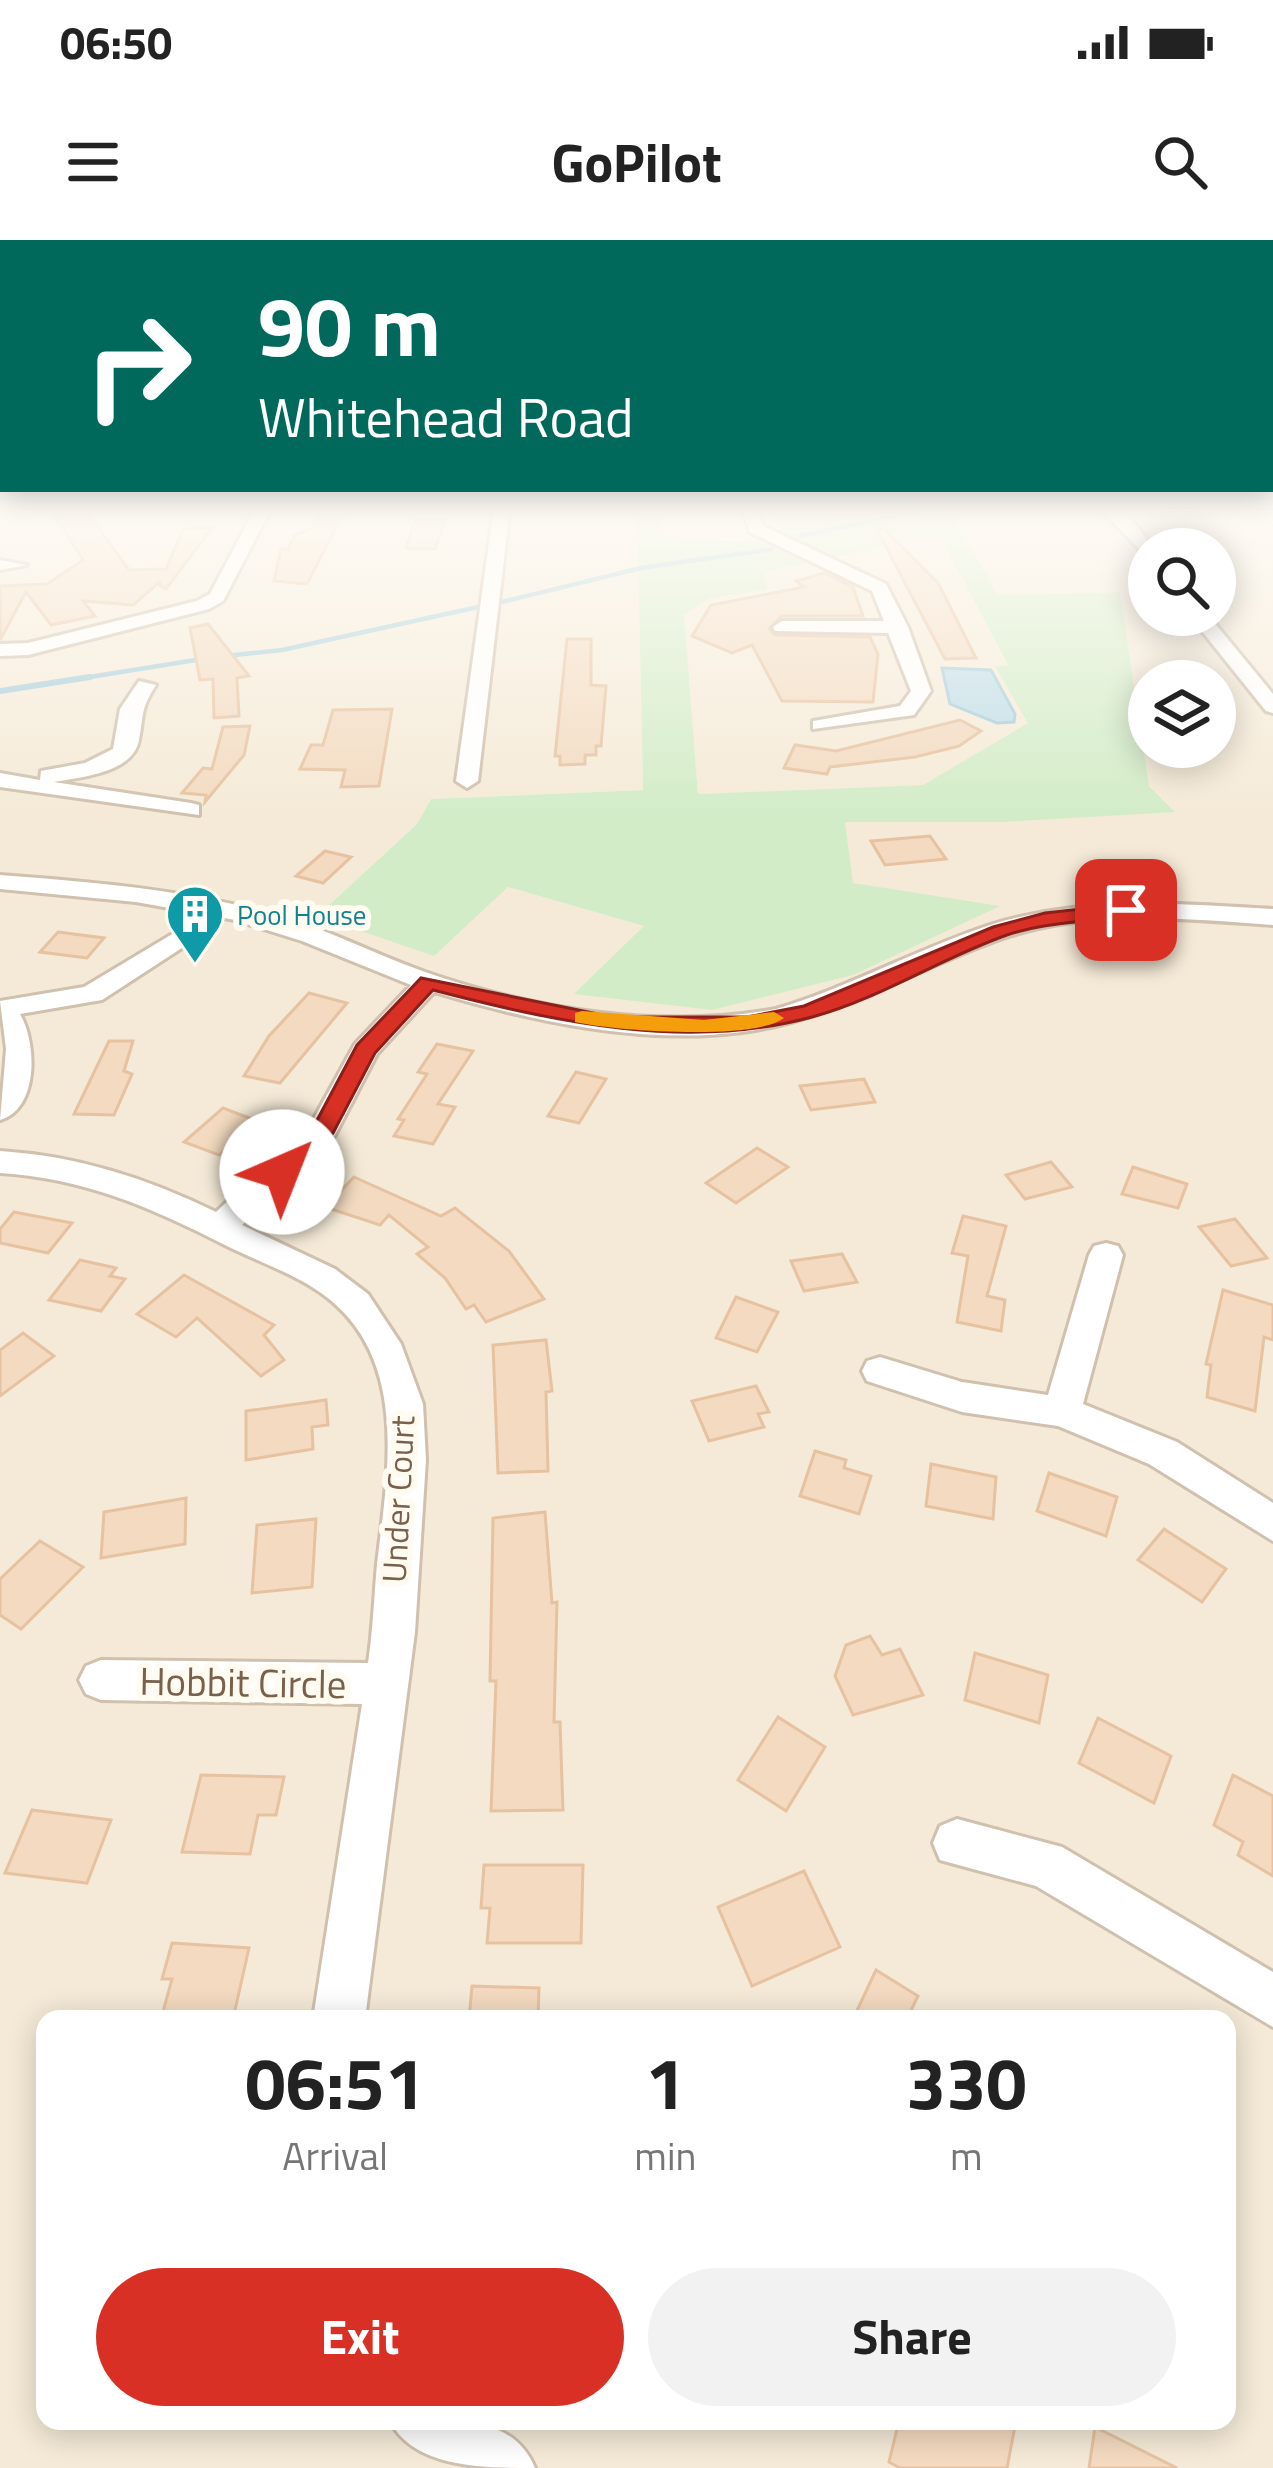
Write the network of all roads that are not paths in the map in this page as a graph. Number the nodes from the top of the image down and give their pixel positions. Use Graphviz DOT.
graph roads {
  1 [pos="179,611"];
  2 [pos="489,611"];
  3 [pos="891,611"];
  4 [pos="782,627"];
  5 [pos="898,627"];
  6 [pos="1215,636"];
  7 [pos="0,650"];
  8 [pos="146,685"];
  9 [pos="1273,707"];
  10 [pos="820,725"];
  11 [pos="10,781"];
  12 [pos="467,781"];
  13 [pos="191,810"];
  14 [pos="0,882"];
  15 [pos="1273,917"];
  16 [pos="179,938"];
  17 [pos="429,982"];
  18 [pos="0,1110"];
  19 [pos="0,1162"];
  20 [pos="219,1228"];
  21 [pos="1106,1255"];
  22 [pos="880,1371"];
  23 [pos="1062,1412"];
  24 [pos="1273,1524"];
  25 [pos="101,1680"];
  26 [pos="386,1684"];
  27 [pos="957,1843"];
  28 [pos="1273,2001"];
  29 [pos="340,2010"];
  30 [pos="437,2430"];
  31 [pos="504,2468"];
  1 -- 7 [label="street"];
  2 -- 12 [label="street"];
  3 -- 5 [label="street"];
  4 -- 5 [label="street"];
  5 -- 10 [label="street"];
  6 -- 9 [label="street"];
  8 -- 11 [label="street"];
  11 -- 13 [label="street"];
  14 -- 17 [label="street"];
  15 -- 17 [label="street"];
  16 -- 18 [label="street"];
  17 -- 20 [label="street"];
  19 -- 20 [label="street, Under Court"];
  20 -- 26 [label="street, Under Court"];
  21 -- 23 [label="street"];
  22 -- 23 [label="street"];
  23 -- 24 [label="street"];
  25 -- 26 [label="street, Hobbit Circle"];
  26 -- 29 [label="street, Under Court"];
  27 -- 28 [label="street"];
  30 -- 31 [label="street"];
}
